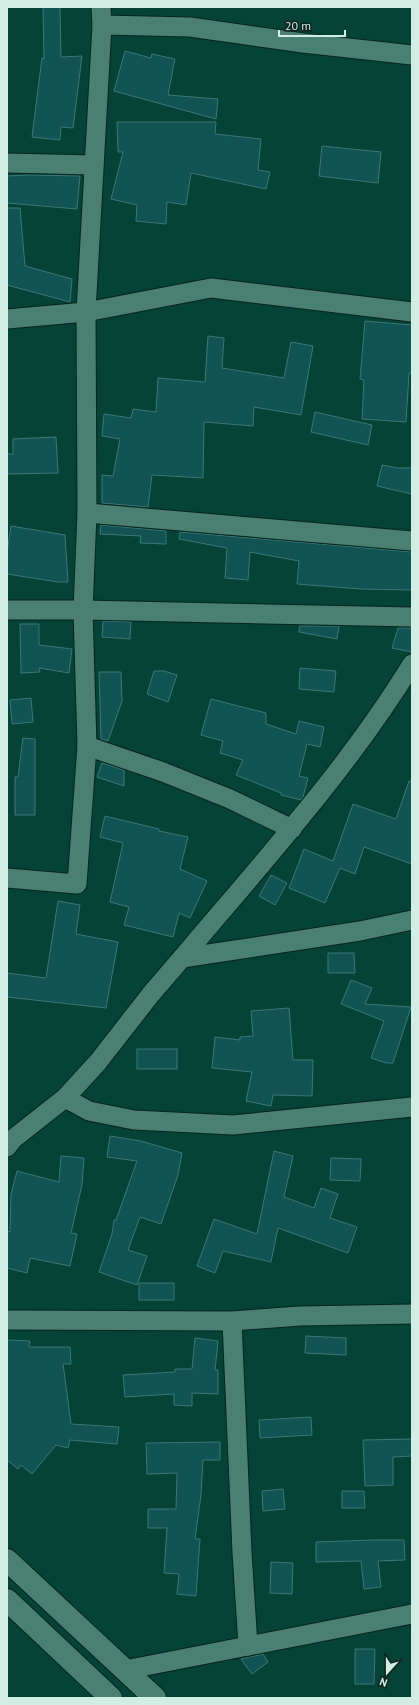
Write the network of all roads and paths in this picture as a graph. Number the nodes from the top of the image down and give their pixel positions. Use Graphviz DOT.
graph roads {
  1 [pos="101,16"];
  2 [pos="412,55"];
  3 [pos="7,163"];
  4 [pos="93,165"];
  5 [pos="86,312"];
  6 [pos="412,312"];
  7 [pos="7,319"];
  8 [pos="87,513"];
  9 [pos="412,541"];
  10 [pos="7,610"];
  11 [pos="83,610"];
  12 [pos="412,617"];
  13 [pos="412,664"];
  14 [pos="87,746"];
  15 [pos="292,829"];
  16 [pos="7,878"];
  17 [pos="412,920"];
  18 [pos="182,958"];
  19 [pos="65,1098"];
  20 [pos="412,1107"];
  21 [pos="7,1147"];
  22 [pos="412,1314"];
  23 [pos="7,1320"];
  24 [pos="232,1322"];
  25 [pos="7,1560"];
  26 [pos="7,1600"];
  27 [pos="412,1614"];
  28 [pos="248,1646"];
  29 [pos="125,1670"];
  30 [pos="111,1698"];
  31 [pos="155,1698"];
  1 -- 2 [label="street"];
  1 -- 4 [label="street"];
  3 -- 4 [label="street"];
  4 -- 5 [label="street"];
  5 -- 6 [label="street"];
  5 -- 7 [label="street"];
  5 -- 8 [label="street"];
  8 -- 9 [label="street"];
  8 -- 11 [label="street"];
  10 -- 11 [label="street"];
  11 -- 12 [label="street"];
  11 -- 14 [label="street"];
  13 -- 15 [label="street"];
  14 -- 15 [label="street"];
  14 -- 16 [label="street"];
  15 -- 18 [label="street"];
  17 -- 18 [label="street"];
  18 -- 19 [label="street"];
  19 -- 20 [label="street"];
  19 -- 21 [label="street"];
  22 -- 24 [label="street"];
  23 -- 24 [label="street"];
  24 -- 28 [label="street"];
  25 -- 29 [label="main road"];
  26 -- 30 [label="main road"];
  27 -- 28 [label="street"];
  28 -- 29 [label="street"];
  29 -- 31 [label="main road"];
}
